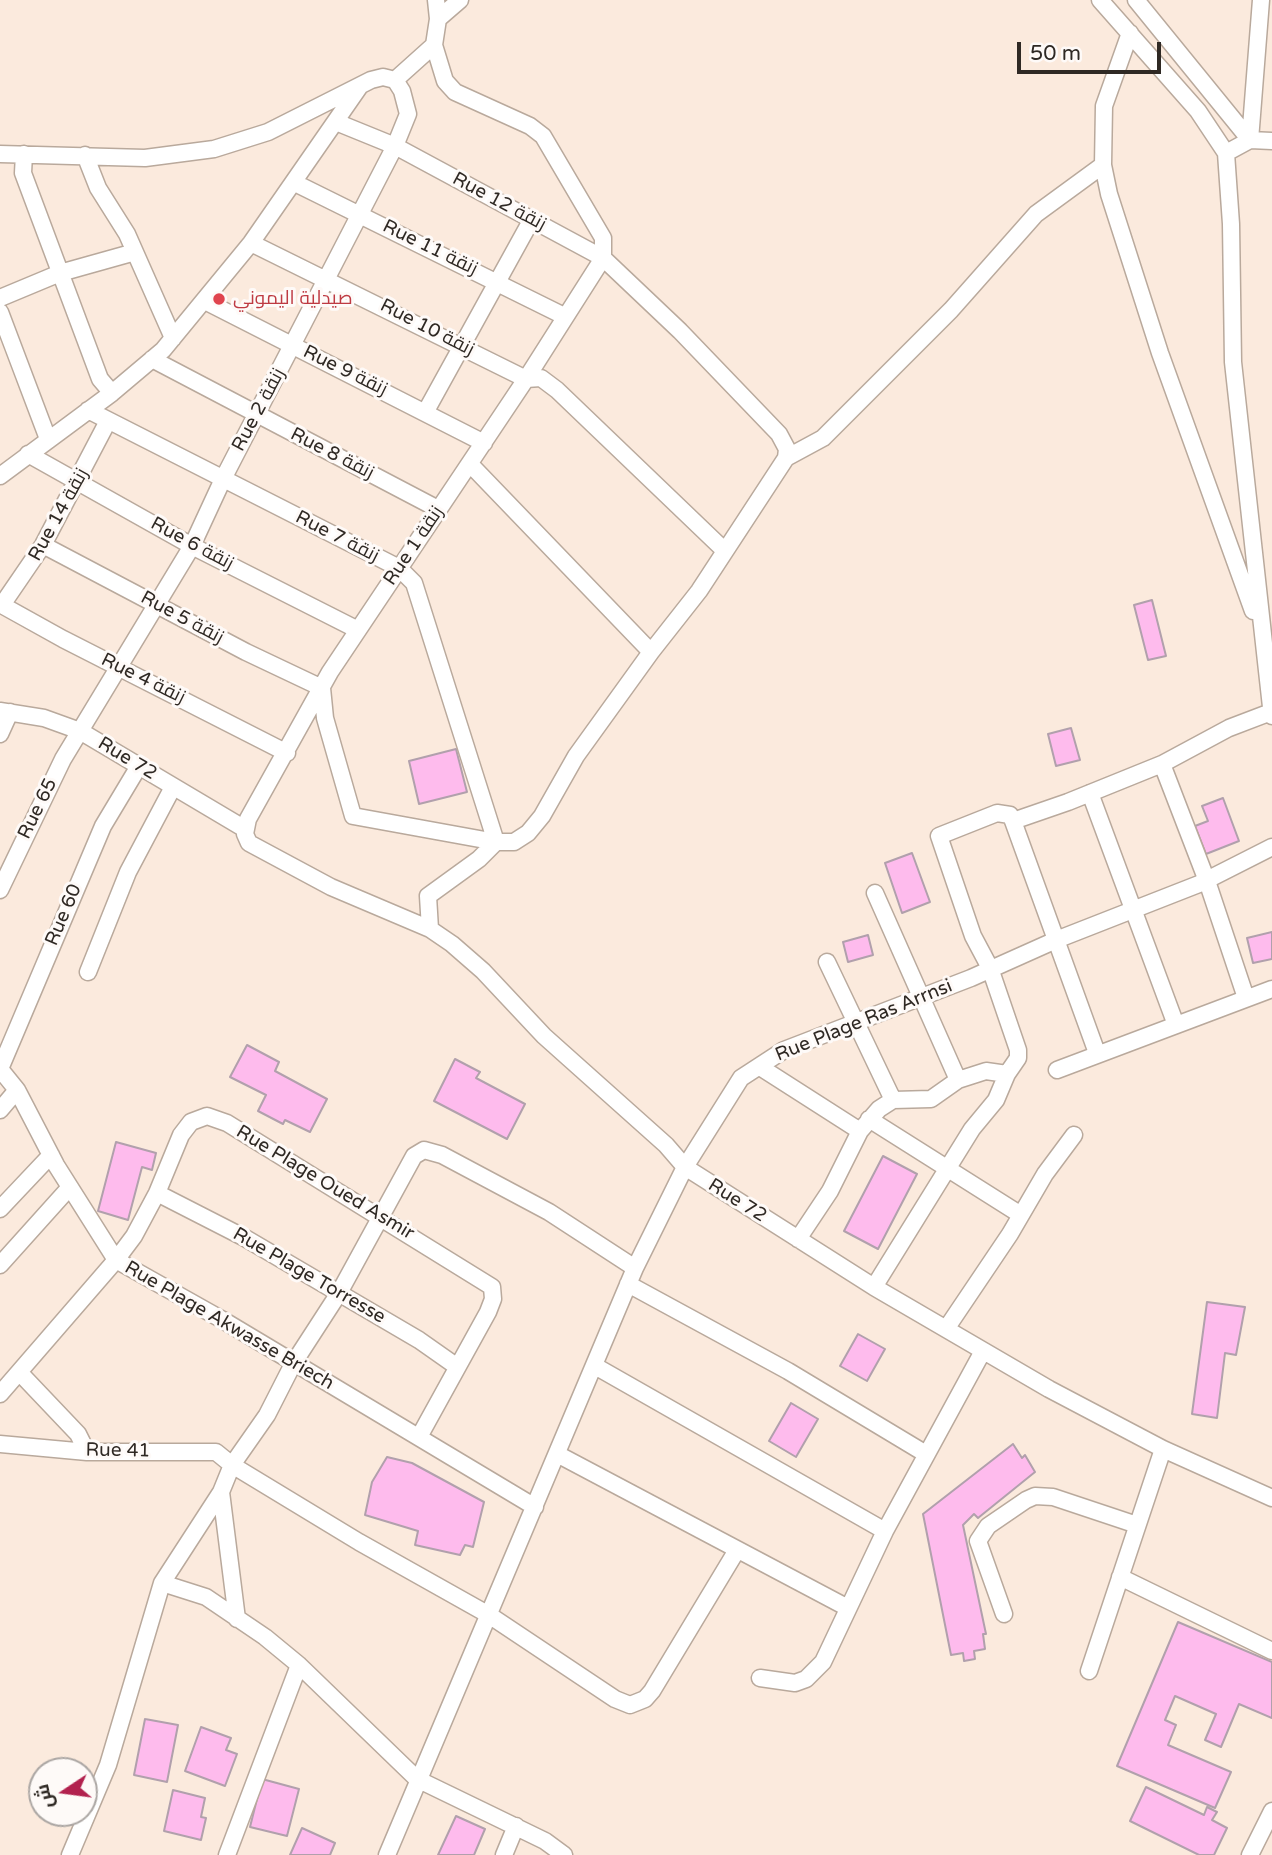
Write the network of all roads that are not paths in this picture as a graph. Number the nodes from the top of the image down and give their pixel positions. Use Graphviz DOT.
graph roads {
  1 [pos="436,0"];
  2 [pos="460,0"];
  3 [pos="1100,0"];
  4 [pos="1136,0"];
  5 [pos="1261,0"];
  6 [pos="438,19"];
  7 [pos="1130,33"];
  8 [pos="434,46"];
  9 [pos="395,80"];
  10 [pos="360,86"];
  11 [pos="336,122"];
  12 [pos="1250,140"];
  13 [pos="1272,141"];
  14 [pos="395,146"];
  15 [pos="1226,153"];
  16 [pos="0,154"];
  17 [pos="24,154"];
  18 [pos="85,155"];
  19 [pos="1103,165"];
  20 [pos="295,183"];
  21 [pos="361,213"];
  22 [pos="532,219"];
  23 [pos="251,243"];
  24 [pos="135,252"];
  25 [pos="603,258"];
  26 [pos="60,273"];
  27 [pos="327,279"];
  28 [pos="497,281"];
  29 [pos="0,298"];
  30 [pos="205,301"];
  31 [pos="0,312"];
  32 [pos="564,316"];
  33 [pos="173,338"];
  34 [pos="293,345"];
  35 [pos="463,345"];
  36 [pos="152,359"];
  37 [pos="526,379"];
  38 [pos="112,393"];
  39 [pos="88,410"];
  40 [pos="426,411"];
  41 [pos="256,416"];
  42 [pos="108,421"];
  43 [pos="48,439"];
  44 [pos="484,443"];
  45 [pos="28,454"];
  46 [pos="786,458"];
  47 [pos="470,464"];
  48 [pos="0,476"];
  49 [pos="223,479"];
  50 [pos="77,483"];
  51 [pos="438,509"];
  52 [pos="43,545"];
  53 [pos="192,546"];
  54 [pos="725,551"];
  55 [pos="399,568"];
  56 [pos="1,604"];
  57 [pos="157,604"];
  58 [pos="358,630"];
  59 [pos="1262,639"];
  60 [pos="651,652"];
  61 [pos="117,667"];
  62 [pos="322,688"];
  63 [pos="5,711"];
  64 [pos="1272,714"];
  65 [pos="80,731"];
  66 [pos="0,734"];
  67 [pos="287,753"];
  68 [pos="1162,764"];
  69 [pos="139,766"];
  70 [pos="173,787"];
  71 [pos="1090,793"];
  72 [pos="1013,821"];
  73 [pos="247,836"];
  74 [pos="496,842"];
  75 [pos="1272,847"];
  76 [pos="1207,881"];
  77 [pos="0,890"];
  78 [pos="876,893"];
  79 [pos="1135,911"];
  80 [pos="430,929"];
  81 [pos="1056,940"];
  82 [pos="827,962"];
  83 [pos="990,968"];
  84 [pos="88,972"];
  85 [pos="1272,989"];
  86 [pos="922,995"];
  87 [pos="1246,998"];
  88 [pos="857,1020"];
  89 [pos="1176,1025"];
  90 [pos="1097,1052"];
  91 [pos="760,1067"];
  92 [pos="0,1069"];
  93 [pos="1057,1070"];
  94 [pos="1007,1074"];
  95 [pos="958,1080"];
  96 [pos="17,1090"];
  97 [pos="893,1100"];
  98 [pos="0,1110"];
  99 [pos="864,1125"];
  100 [pos="1074,1135"];
  101 [pos="51,1155"];
  102 [pos="684,1167"];
  103 [pos="948,1167"];
  104 [pos="70,1187"];
  105 [pos="157,1193"];
  106 [pos="0,1209"];
  107 [pos="1021,1215"];
  108 [pos="382,1217"];
  109 [pos="798,1239"];
  110 [pos="116,1260"];
  111 [pos="0,1265"];
  112 [pos="635,1268"];
  113 [pos="628,1284"];
  114 [pos="874,1287"];
  115 [pos="339,1293"];
  116 [pos="946,1329"];
  117 [pos="983,1351"];
  118 [pos="293,1364"];
  119 [pos="456,1366"];
  120 [pos="595,1366"];
  121 [pos="8,1381"];
  122 [pos="419,1437"];
  123 [pos="0,1444"];
  124 [pos="1163,1449"];
  125 [pos="87,1452"];
  126 [pos="557,1454"];
  127 [pos="926,1454"];
  128 [pos="232,1465"];
  129 [pos="221,1492"];
  130 [pos="1272,1498"];
  131 [pos="535,1507"];
  132 [pos="1138,1525"];
  133 [pos="885,1531"];
  134 [pos="737,1550"];
  135 [pos="1121,1577"];
  136 [pos="162,1583"];
  137 [pos="848,1608"];
  138 [pos="1004,1614"];
  139 [pos="489,1615"];
  140 [pos="237,1619"];
  141 [pos="1272,1651"];
  142 [pos="299,1665"];
  143 [pos="1089,1671"];
  144 [pos="760,1678"];
  145 [pos="417,1779"];
  146 [pos="1272,1811"];
  147 [pos="516,1826"];
  148 [pos="70,1855"];
  149 [pos="227,1855"];
  150 [pos="387,1855"];
  151 [pos="504,1855"];
  152 [pos="564,1855"];
  153 [pos="1250,1855"];
  1 -- 6 [label="street"];
  2 -- 6 [label="street"];
  3 -- 7 [label="street"];
  4 -- 12 [label="street"];
  5 -- 12 [label="street"];
  6 -- 8 [label="street"];
  7 -- 15 [label="street"];
  7 -- 19 [label="street"];
  8 -- 9 [label="street"];
  8 -- 25 [label="street"];
  9 -- 10 [label="street"];
  9 -- 14 [label="street, Rue 2 زنقة"];
  10 -- 11 [label="street"];
  10 -- 18 [label="street"];
  11 -- 14 [label="street, Rue 12 زنقة"];
  11 -- 20 [label="street"];
  12 -- 13 [label="street"];
  12 -- 15 [label="street"];
  14 -- 21 [label="street, Rue 2 زنقة"];
  14 -- 22 [label="street, Rue 12 زنقة"];
  15 -- 59 [label="street"];
  16 -- 17 [label="street"];
  17 -- 18 [label="street"];
  17 -- 26 [label="street"];
  18 -- 24 [label="street"];
  19 -- 46 [label="street"];
  19 -- 59 [label="street"];
  20 -- 21 [label="street, Rue 11 زنقة"];
  20 -- 23 [label="street"];
  21 -- 27 [label="street, Rue 2 زنقة"];
  21 -- 28 [label="street, Rue 11 زنقة"];
  22 -- 25 [label="street, Rue 12 زنقة"];
  22 -- 28 [label="street"];
  23 -- 27 [label="street, Rue 10 زنقة"];
  23 -- 30 [label="street"];
  24 -- 26 [label="street"];
  24 -- 33 [label="street"];
  25 -- 32 [label="street, Rue 1 زنقة"];
  25 -- 46 [label="street, Rue 12 زنقة"];
  26 -- 29 [label="street"];
  26 -- 38 [label="street"];
  27 -- 34 [label="street, Rue 2 زنقة"];
  27 -- 35 [label="street, Rue 10 زنقة"];
  28 -- 32 [label="street, Rue 11 زنقة"];
  28 -- 35 [label="street"];
  30 -- 33 [label="street"];
  30 -- 34 [label="street, Rue 9 زنقة"];
  31 -- 43 [label="street"];
  32 -- 37 [label="street, Rue 1 زنقة"];
  33 -- 36 [label="street"];
  34 -- 40 [label="street, Rue 9 زنقة"];
  34 -- 41 [label="street, Rue 2 زنقة"];
  35 -- 37 [label="street, Rue 10 زنقة"];
  35 -- 40 [label="street"];
  36 -- 38 [label="street"];
  36 -- 41 [label="street, Rue 8 زنقة"];
  37 -- 44 [label="street, Rue 1 زنقة"];
  37 -- 54 [label="street, Rue 10 زنقة"];
  38 -- 39 [label="street"];
  39 -- 42 [label="street, Rue 7 زنقة"];
  39 -- 43 [label="street"];
  40 -- 44 [label="street, Rue 9 زنقة"];
  41 -- 49 [label="street, Rue 2 زنقة"];
  41 -- 51 [label="street, Rue 8 زنقة"];
  42 -- 49 [label="street, Rue 7 زنقة"];
  42 -- 50 [label="street, Rue 14 زنقة"];
  43 -- 45 [label="street"];
  44 -- 47 [label="street, Rue 1 زنقة"];
  45 -- 48 [label="street"];
  45 -- 50 [label="street, Rue 6 زنقة"];
  46 -- 54 [label="street"];
  47 -- 51 [label="street, Rue 1 زنقة"];
  47 -- 60 [label="street"];
  49 -- 53 [label="street, Rue 2 زنقة"];
  49 -- 55 [label="street, Rue 7 زنقة"];
  50 -- 52 [label="street, Rue 14 زنقة"];
  50 -- 53 [label="street, Rue 6 زنقة"];
  51 -- 55 [label="street, Rue 1 زنقة"];
  52 -- 56 [label="street, Rue 14 زنقة"];
  52 -- 57 [label="street, Rue 5 زنقة"];
  53 -- 57 [label="street, Rue 2 زنقة"];
  53 -- 58 [label="street, Rue 6 زنقة"];
  54 -- 60 [label="street"];
  55 -- 58 [label="street, Rue 1 زنقة"];
  55 -- 74 [label="street, Rue 7 زنقة"];
  56 -- 61 [label="street, Rue 4 زنقة"];
  57 -- 61 [label="street, Rue 2 زنقة"];
  57 -- 62 [label="street, Rue 5 زنقة"];
  58 -- 62 [label="street, Rue 1 زنقة"];
  59 -- 64 [label="street"];
  60 -- 74 [label="street"];
  61 -- 65 [label="street, Rue 2 زنقة"];
  61 -- 67 [label="street, Rue 4 زنقة"];
  62 -- 67 [label="street, Rue 1 زنقة"];
  62 -- 74 [label="street"];
  63 -- 65 [label="street, Rue 72"];
  63 -- 66 [label="street"];
  64 -- 68 [label="street"];
  65 -- 69 [label="street, Rue 72"];
  65 -- 77 [label="street, Rue 65"];
  67 -- 73 [label="street, Rue 1 زنقة"];
  68 -- 71 [label="street"];
  68 -- 76 [label="street"];
  69 -- 70 [label="street, Rue 72"];
  69 -- 92 [label="street, Rue 60"];
  70 -- 73 [label="street, Rue 72"];
  70 -- 84 [label="street"];
  71 -- 72 [label="street"];
  71 -- 79 [label="street"];
  72 -- 81 [label="street"];
  72 -- 83 [label="street"];
  73 -- 80 [label="street, Rue 72"];
  74 -- 80 [label="street"];
  75 -- 76 [label="street, Rue Plage Ras Arrnsi"];
  76 -- 79 [label="street, Rue Plage Ras Arrnsi"];
  76 -- 87 [label="street"];
  78 -- 86 [label="street"];
  79 -- 81 [label="street, Rue Plage Ras Arrnsi"];
  79 -- 89 [label="street"];
  80 -- 102 [label="street, Rue 72"];
  81 -- 83 [label="street, Rue Plage Ras Arrnsi"];
  81 -- 90 [label="street"];
  82 -- 88 [label="street"];
  83 -- 86 [label="street, Rue Plage Ras Arrnsi"];
  83 -- 94 [label="street"];
  85 -- 87 [label="street"];
  86 -- 88 [label="street, Rue Plage Ras Arrnsi"];
  86 -- 95 [label="street"];
  87 -- 89 [label="street"];
  88 -- 91 [label="street, Rue Plage Ras Arrnsi"];
  88 -- 97 [label="street"];
  89 -- 90 [label="street"];
  90 -- 93 [label="street"];
  91 -- 99 [label="street"];
  91 -- 102 [label="street, Rue Plage Ras Arrnsi"];
  92 -- 96 [label="street, Rue Plage Akwasse Briech"];
  94 -- 95 [label="street"];
  94 -- 103 [label="street"];
  95 -- 97 [label="street"];
  96 -- 98 [label="street"];
  96 -- 101 [label="street, Rue Plage Akwasse Briech"];
  97 -- 99 [label="street"];
  99 -- 103 [label="street"];
  99 -- 109 [label="street"];
  100 -- 107 [label="street"];
  101 -- 104 [label="street, Rue Plage Akwasse Briech"];
  101 -- 106 [label="street"];
  102 -- 109 [label="street, Rue 72"];
  102 -- 112 [label="street, Rue Plage Ras Arrnsi"];
  103 -- 107 [label="street"];
  103 -- 114 [label="street"];
  104 -- 110 [label="street, Rue Plage Akwasse Briech"];
  104 -- 111 [label="street"];
  105 -- 108 [label="street, Rue Plage Oued Asmir"];
  105 -- 110 [label="street"];
  105 -- 115 [label="street, Rue Plage Torresse"];
  107 -- 116 [label="street"];
  108 -- 112 [label="street"];
  108 -- 115 [label="street"];
  108 -- 119 [label="street, Rue Plage Oued Asmir"];
  109 -- 114 [label="street, Rue 72"];
  110 -- 118 [label="street, Rue Plage Akwasse Briech"];
  110 -- 121 [label="street"];
  112 -- 113 [label="street, Rue Plage Ras Arrnsi"];
  113 -- 120 [label="street, Rue Plage Ras Arrnsi"];
  113 -- 127 [label="street"];
  114 -- 116 [label="street, Rue 72"];
  115 -- 118 [label="street"];
  115 -- 119 [label="street, Rue Plage Torresse"];
  116 -- 117 [label="street, Rue 72"];
  117 -- 124 [label="street, Rue 72"];
  117 -- 127 [label="street"];
  118 -- 122 [label="street, Rue Plage Akwasse Briech"];
  118 -- 128 [label="street"];
  119 -- 122 [label="street"];
  120 -- 126 [label="street, Rue Plage Ras Arrnsi"];
  120 -- 133 [label="street"];
  121 -- 125 [label="street"];
  122 -- 131 [label="street, Rue Plage Akwasse Briech"];
  123 -- 125 [label="street, Rue 41"];
  124 -- 130 [label="street, Rue 72"];
  124 -- 132 [label="street"];
  125 -- 128 [label="street, Rue 41"];
  126 -- 131 [label="street, Rue Plage Ras Arrnsi"];
  126 -- 134 [label="street"];
  127 -- 133 [label="street"];
  128 -- 129 [label="street"];
  128 -- 139 [label="street, Rue 41"];
  129 -- 136 [label="street"];
  129 -- 140 [label="street"];
  131 -- 139 [label="street, Rue Plage Ras Arrnsi"];
  132 -- 135 [label="street"];
  132 -- 138 [label="street"];
  133 -- 137 [label="street"];
  134 -- 137 [label="street"];
  134 -- 139 [label="street, Rue 41"];
  135 -- 141 [label="street"];
  135 -- 143 [label="street"];
  136 -- 140 [label="street"];
  136 -- 148 [label="street"];
  137 -- 144 [label="street"];
  139 -- 145 [label="street, Rue Plage Ras Arrnsi"];
  140 -- 142 [label="street"];
  142 -- 145 [label="street"];
  142 -- 149 [label="street"];
  145 -- 147 [label="street"];
  145 -- 150 [label="street, Rue Plage Ras Arrnsi"];
  146 -- 153 [label="street"];
  147 -- 151 [label="street"];
  147 -- 152 [label="street"];
}
